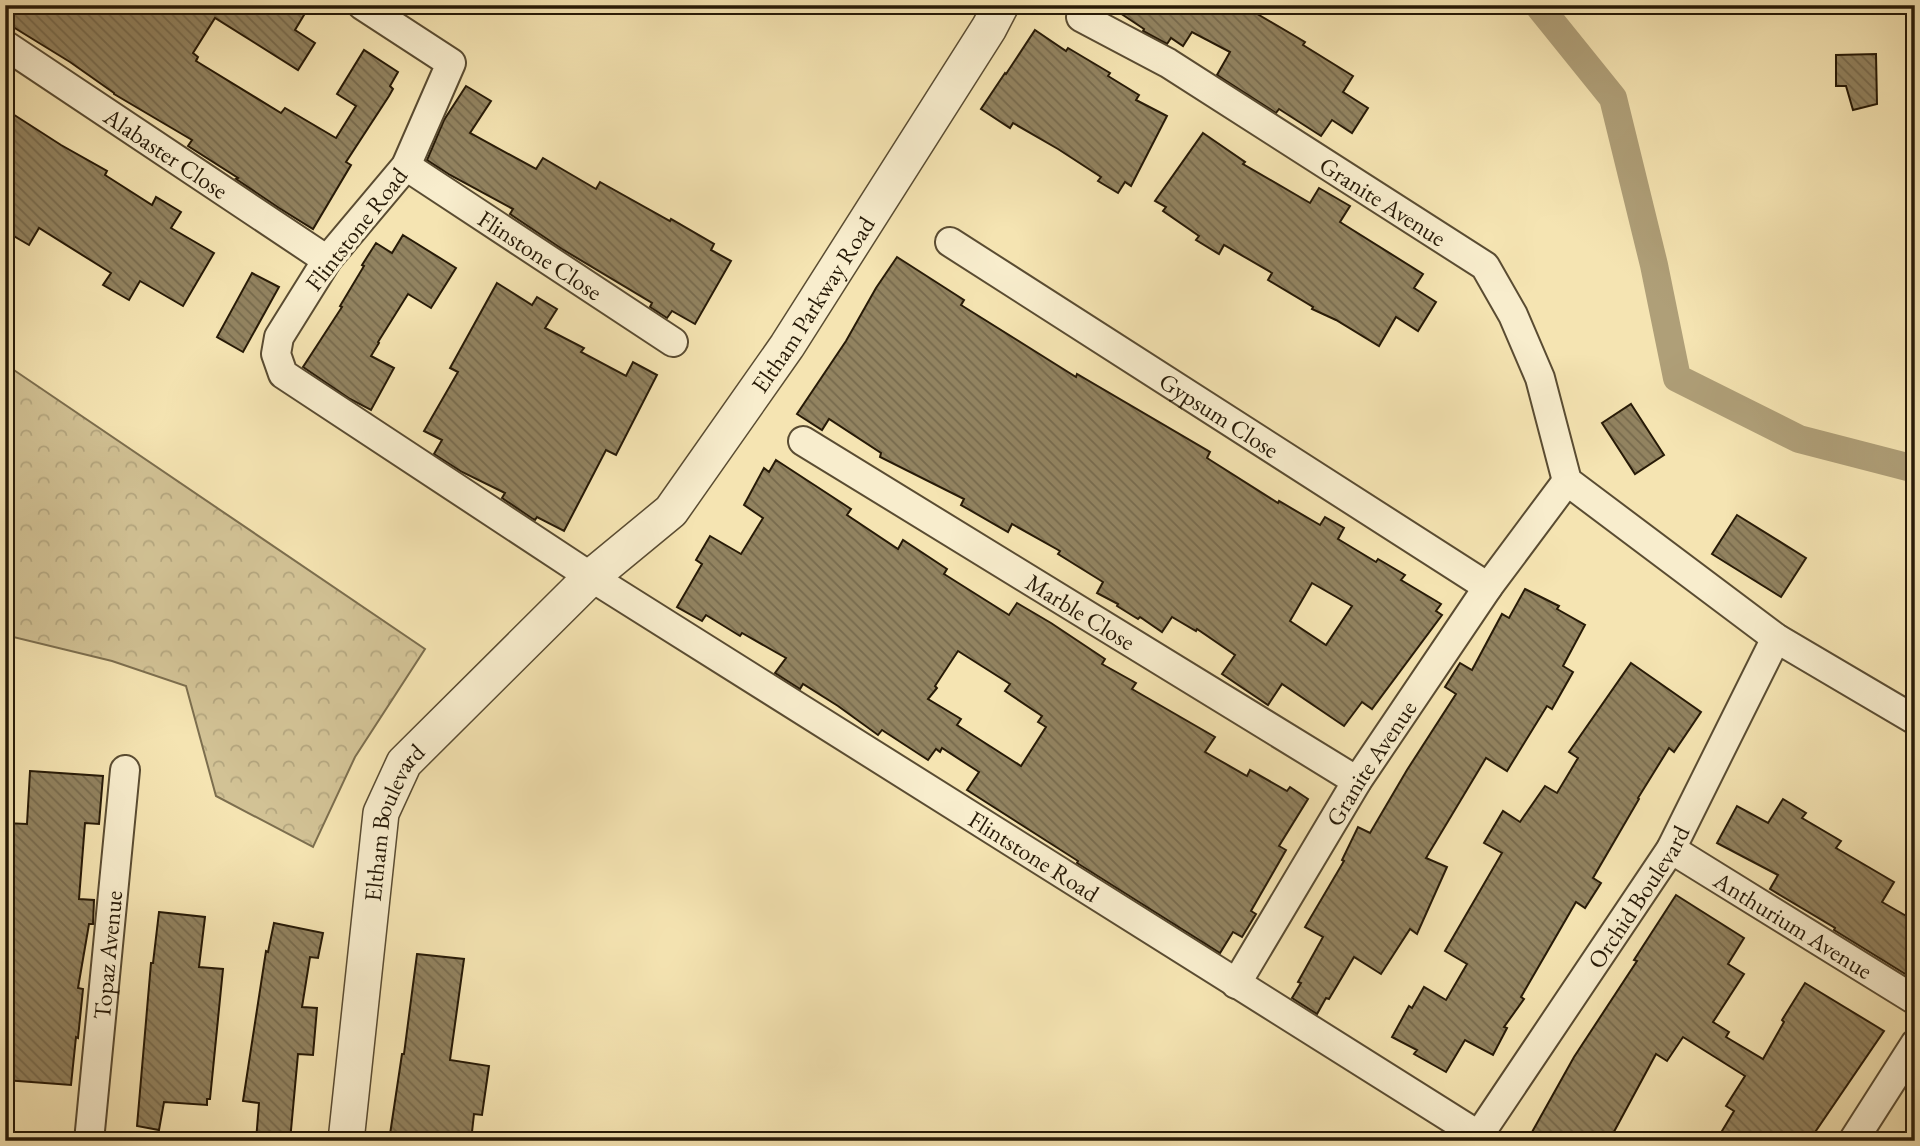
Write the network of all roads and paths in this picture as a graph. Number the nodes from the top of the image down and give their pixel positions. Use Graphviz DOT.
graph roads {
  1 [pos="362,5"];
  2 [pos="1001,5"];
  3 [pos="1082,18"];
  4 [pos="5,45"];
  5 [pos="406,166"];
  6 [pos="950,242"];
  7 [pos="327,260"];
  8 [pos="673,342"];
  9 [pos="803,441"];
  10 [pos="1567,481"];
  11 [pos="591,577"];
  12 [pos="1489,587"];
  13 [pos="1776,638"];
  14 [pos="1915,720"];
  15 [pos="125,770"];
  16 [pos="1357,781"];
  17 [pos="1671,849"];
  18 [pos="1236,984"];
  19 [pos="1915,1000"];
  20 [pos="1915,1044"];
  21 [pos="1476,1138"];
  22 [pos="89,1141"];
  23 [pos="346,1141"];
  24 [pos="1853,1141"];
  1 -- 5 [label="street, Flintstone Road"];
  2 -- 11 [label="street, Eltham Parkway Road"];
  3 -- 10 [label="street, Granite Avenue"];
  4 -- 7 [label="street, Alabaster Close"];
  5 -- 7 [label="street, Flintstone Road"];
  5 -- 8 [label="street, Flinstone Close"];
  6 -- 12 [label="street, Gypsum Close"];
  7 -- 11 [label="street, Flintstone Road"];
  9 -- 16 [label="street, Marble Close"];
  10 -- 12 [label="street, Granite Avenue"];
  10 -- 13 [label="street"];
  11 -- 18 [label="street, Flintstone Road"];
  11 -- 23 [label="street, Eltham Boulevard"];
  12 -- 16 [label="street, Granite Avenue"];
  13 -- 14 [label="street"];
  13 -- 17 [label="street, Orchid Boulevard"];
  15 -- 22 [label="street, Topaz Avenue"];
  16 -- 18 [label="street, Granite Avenue"];
  17 -- 19 [label="street, Anthurium Avenue"];
  17 -- 21 [label="street, Orchid Boulevard"];
  18 -- 21 [label="street, Flintstone Road"];
  20 -- 24 [label="street"];
}
